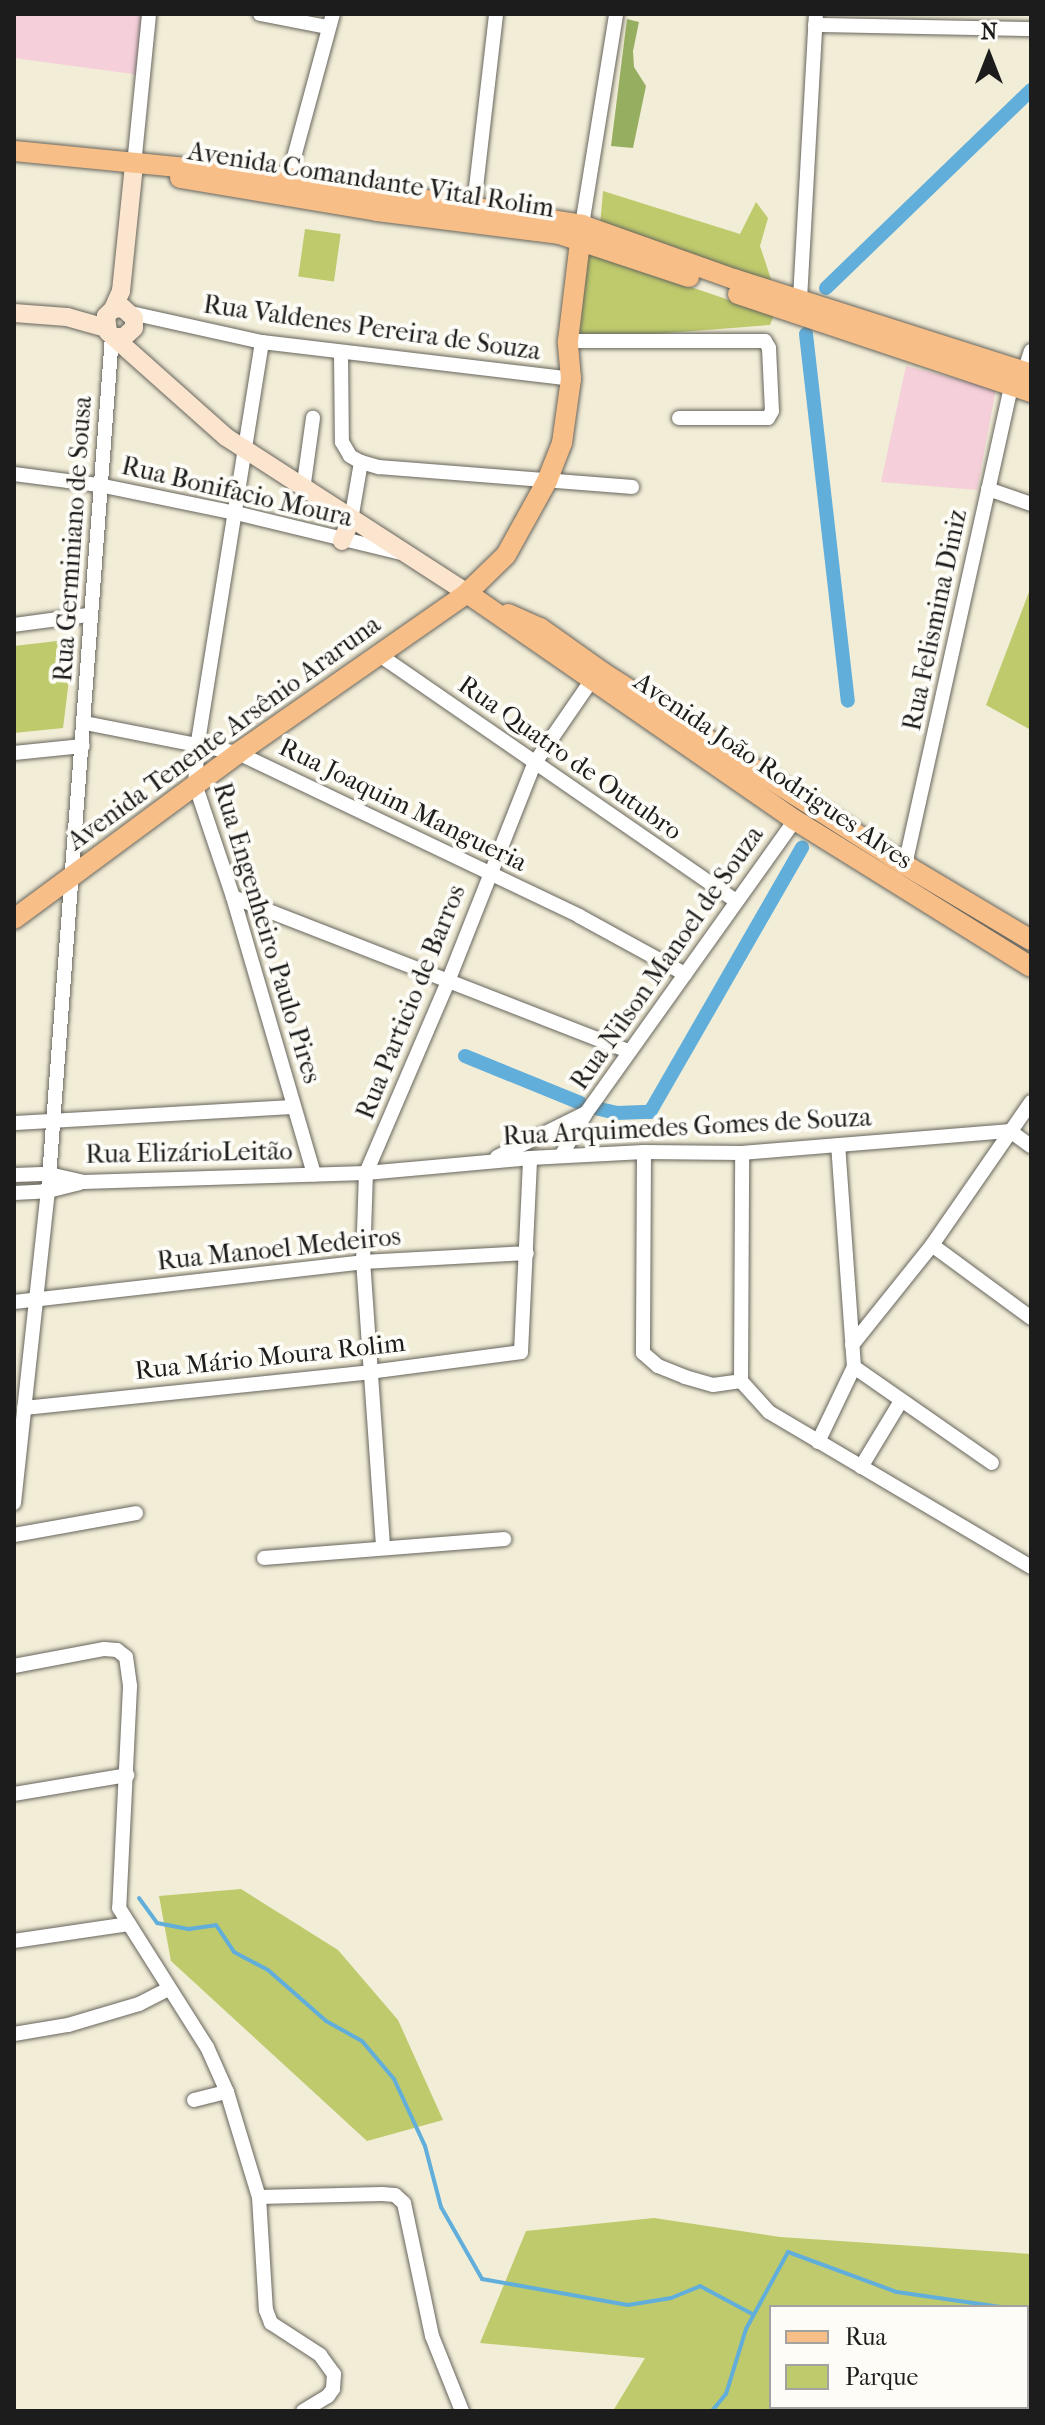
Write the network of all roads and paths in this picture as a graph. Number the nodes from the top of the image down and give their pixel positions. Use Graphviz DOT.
graph roads {
  1 [pos="149,14"];
  2 [pos="260,14"];
  3 [pos="496,14"];
  4 [pos="616,14"];
  5 [pos="330,20"];
  6 [pos="816,20"];
  7 [pos="1031,29"];
  8 [pos="14,151"];
  9 [pos="144,166"];
  10 [pos="287,186"];
  11 [pos="474,205"];
  12 [pos="580,232"];
  13 [pos="800,299"];
  14 [pos="14,313"];
  15 [pos="120,322"];
  16 [pos="568,341"];
  17 [pos="262,342"];
  18 [pos="1031,351"];
  19 [pos="341,353"];
  20 [pos="571,379"];
  21 [pos="1024,381"];
  22 [pos="313,418"];
  23 [pos="679,418"];
  24 [pos="245,451"];
  25 [pos="361,462"];
  26 [pos="14,474"];
  27 [pos="547,481"];
  28 [pos="99,485"];
  29 [pos="632,487"];
  30 [pos="988,489"];
  31 [pos="303,490"];
  32 [pos="1031,504"];
  33 [pos="236,513"];
  34 [pos="351,520"];
  35 [pos="342,541"];
  36 [pos="401,554"];
  37 [pos="467,593"];
  38 [pos="492,609"];
  39 [pos="88,615"];
  40 [pos="14,625"];
  41 [pos="378,654"];
  42 [pos="591,681"];
  43 [pos="85,723"];
  44 [pos="198,743"];
  45 [pos="83,746"];
  46 [pos="14,753"];
  47 [pos="238,753"];
  48 [pos="534,764"];
  49 [pos="195,784"];
  50 [pos="795,820"];
  51 [pos="905,865"];
  52 [pos="490,873"];
  53 [pos="74,874"];
  54 [pos="233,897"];
  55 [pos="736,901"];
  56 [pos="14,919"];
  57 [pos="1031,940"];
  58 [pos="1031,967"];
  59 [pos="685,974"];
  60 [pos="449,979"];
  61 [pos="628,1051"];
  62 [pos="1031,1102"];
  63 [pos="294,1107"];
  64 [pos="586,1113"];
  65 [pos="54,1121"];
  66 [pos="14,1123"];
  67 [pos="1010,1131"];
  68 [pos="838,1146"];
  69 [pos="1031,1146"];
  70 [pos="644,1152"];
  71 [pos="742,1153"];
  72 [pos="561,1156"];
  73 [pos="530,1158"];
  74 [pos="488,1161"];
  75 [pos="366,1173"];
  76 [pos="49,1174"];
  77 [pos="314,1174"];
  78 [pos="14,1175"];
  79 [pos="83,1182"];
  80 [pos="48,1191"];
  81 [pos="14,1193"];
  82 [pos="932,1245"];
  83 [pos="527,1253"];
  84 [pos="363,1262"];
  85 [pos="36,1299"];
  86 [pos="14,1302"];
  87 [pos="1031,1318"];
  88 [pos="852,1345"];
  89 [pos="854,1367"];
  90 [pos="370,1372"];
  91 [pos="741,1381"];
  92 [pos="901,1401"];
  93 [pos="24,1408"];
  94 [pos="818,1442"];
  95 [pos="992,1463"];
  96 [pos="861,1467"];
  97 [pos="14,1503"];
  98 [pos="136,1513"];
  99 [pos="14,1535"];
  100 [pos="504,1539"];
  101 [pos="383,1546"];
  102 [pos="264,1558"];
  103 [pos="1031,1567"];
  104 [pos="14,1666"];
  105 [pos="127,1775"];
  106 [pos="14,1794"];
  107 [pos="129,1924"];
  108 [pos="14,1941"];
  109 [pos="169,1989"];
  110 [pos="14,2034"];
  111 [pos="227,2092"];
  112 [pos="194,2100"];
  113 [pos="259,2197"];
  114 [pos="303,2411"];
  115 [pos="462,2411"];
  1 -- 9 [label="street"];
  2 -- 5 [label="street"];
  3 -- 11 [label="street"];
  4 -- 12 [label="street"];
  5 -- 10 [label="street"];
  6 -- 7 [label="street"];
  6 -- 13 [label="street"];
  8 -- 9 [label="main road, Avenida Comandante Vital Rolim"];
  9 -- 10 [label="main road, Avenida Comandante Vital Rolim"];
  9 -- 15 [label="main road, Avenida João Rodrigues Alves"];
  10 -- 11 [label="main road, Avenida Comandante Vital Rolim"];
  10 -- 12 [label="main road, Avenida Comandante Vital Rolim"];
  11 -- 12 [label="main road, Avenida Comandante Vital Rolim"];
  12 -- 13 [label="main road, Avenida Comandante Vital Rolim"];
  12 -- 16 [label="main road, Avenida Tenente Arsênio Araruna"];
  12 -- 21 [label="main road, Avenida Comandante Vital Rolim"];
  13 -- 21 [label="main road, Avenida Comandante Vital Rolim"];
  14 -- 15 [label="main road"];
  15 -- 17 [label="street, Rua Valdenes Pereira de Souza"];
  15 -- 24 [label="main road, Avenida João Rodrigues Alves"];
  15 -- 28 [label="street, Rua Germiniano de Sousa"];
  16 -- 20 [label="main road, Avenida Tenente Arsênio Araruna"];
  16 -- 23 [label="street"];
  17 -- 19 [label="street, Rua Valdenes Pereira de Souza"];
  17 -- 24 [label="street, Rua Engenheiro Paulo Pires"];
  18 -- 21 [label="street, Rua Felismina Diniz"];
  19 -- 20 [label="street, Rua Valdenes Pereira de Souza"];
  19 -- 25 [label="street"];
  20 -- 27 [label="main road, Avenida Tenente Arsênio Araruna"];
  21 -- 30 [label="street, Rua Felismina Diniz"];
  22 -- 31 [label="street"];
  24 -- 31 [label="main road, Avenida João Rodrigues Alves"];
  24 -- 33 [label="street, Rua Engenheiro Paulo Pires"];
  25 -- 27 [label="street"];
  25 -- 34 [label="street"];
  26 -- 28 [label="street, Rua Bonifacio Moura"];
  27 -- 29 [label="street"];
  27 -- 37 [label="main road, Avenida Tenente Arsênio Araruna"];
  28 -- 33 [label="street, Rua Bonifacio Moura"];
  28 -- 39 [label="street, Rua Germiniano de Sousa"];
  30 -- 32 [label="street"];
  30 -- 51 [label="street, Rua Felismina Diniz"];
  31 -- 34 [label="main road, Avenida João Rodrigues Alves"];
  33 -- 35 [label="street, Rua Bonifacio Moura"];
  33 -- 44 [label="street, Rua Engenheiro Paulo Pires"];
  34 -- 35 [label="main road"];
  34 -- 36 [label="main road, Avenida João Rodrigues Alves"];
  35 -- 36 [label="street, Rua Bonifacio Moura"];
  36 -- 37 [label="main road, Avenida João Rodrigues Alves"];
  37 -- 38 [label="main road, Avenida João Rodrigues Alves"];
  37 -- 41 [label="main road, Avenida Tenente Arsênio Araruna"];
  38 -- 42 [label="main road, Avenida João Rodrigues Alves"];
  38 -- 51 [label="main road, Avenida João Rodrigues Alves"];
  39 -- 40 [label="street"];
  39 -- 43 [label="street, Rua Germiniano de Sousa"];
  41 -- 47 [label="main road, Avenida Tenente Arsênio Araruna"];
  41 -- 48 [label="street, Rua Quatro de Outubro"];
  42 -- 48 [label="street, Rua Particio de Barros"];
  42 -- 50 [label="main road, Avenida João Rodrigues Alves"];
  43 -- 44 [label="street, Rua Joaquim Mangueria"];
  43 -- 45 [label="street, Rua Germiniano de Sousa"];
  44 -- 47 [label="street, Rua Joaquim Mangueria"];
  44 -- 49 [label="street, Rua Engenheiro Paulo Pires"];
  45 -- 46 [label="street"];
  45 -- 53 [label="street, Rua Germiniano de Sousa"];
  47 -- 49 [label="main road, Avenida Tenente Arsênio Araruna"];
  47 -- 52 [label="street, Rua Joaquim Mangueria"];
  48 -- 52 [label="street, Rua Particio de Barros"];
  48 -- 55 [label="street, Rua Quatro de Outubro"];
  49 -- 53 [label="main road, Avenida Tenente Arsênio Araruna"];
  49 -- 54 [label="street, Rua Engenheiro Paulo Pires"];
  50 -- 55 [label="street, Rua Nilson Manoel de Souza"];
  50 -- 58 [label="main road, Avenida João Rodrigues Alves"];
  51 -- 57 [label="main road, Avenida João Rodrigues Alves"];
  52 -- 59 [label="street, Rua Joaquim Mangueria"];
  52 -- 60 [label="street, Rua Particio de Barros"];
  53 -- 56 [label="main road, Avenida Tenente Arsênio Araruna"];
  53 -- 65 [label="street, Rua Germiniano de Sousa"];
  54 -- 60 [label="street"];
  54 -- 63 [label="street, Rua Engenheiro Paulo Pires"];
  55 -- 59 [label="street, Rua Nilson Manoel de Souza"];
  59 -- 61 [label="street, Rua Nilson Manoel de Souza"];
  60 -- 61 [label="street"];
  60 -- 75 [label="street, Rua Particio de Barros"];
  61 -- 64 [label="street, Rua Nilson Manoel de Souza"];
  62 -- 67 [label="street"];
  63 -- 65 [label="street"];
  63 -- 77 [label="street, Rua Engenheiro Paulo Pires"];
  64 -- 72 [label="street"];
  64 -- 74 [label="street, Rua Nilson Manoel de Souza"];
  65 -- 66 [label="street"];
  65 -- 76 [label="street, Rua Germiniano de Sousa"];
  67 -- 68 [label="street, Rua Arquimedes Gomes de Souza"];
  67 -- 69 [label="street"];
  67 -- 82 [label="street"];
  68 -- 71 [label="street, Rua Arquimedes Gomes de Souza"];
  68 -- 88 [label="street"];
  70 -- 71 [label="street, Rua Arquimedes Gomes de Souza"];
  70 -- 72 [label="street, Rua Arquimedes Gomes de Souza"];
  70 -- 91 [label="street"];
  71 -- 91 [label="street"];
  72 -- 73 [label="street, Rua Arquimedes Gomes de Souza"];
  73 -- 74 [label="street, Rua Arquimedes Gomes de Souza"];
  73 -- 83 [label="street"];
  74 -- 75 [label="street, Rua Arquimedes Gomes de Souza"];
  75 -- 77 [label="street, Rua ElizárioLeitão"];
  75 -- 84 [label="street"];
  76 -- 78 [label="street, Rua ElizárioLeitão"];
  76 -- 79 [label="street, Rua ElizárioLeitão"];
  76 -- 80 [label="street, Rua Germiniano de Sousa"];
  77 -- 79 [label="street, Rua ElizárioLeitão"];
  79 -- 80 [label="street"];
  80 -- 81 [label="street"];
  80 -- 85 [label="street, Rua Germiniano de Sousa"];
  82 -- 87 [label="street"];
  82 -- 88 [label="street"];
  83 -- 84 [label="street, Rua Manoel Medeiros"];
  83 -- 90 [label="street, Rua Mário Moura Rolim"];
  84 -- 85 [label="street, Rua Manoel Medeiros"];
  84 -- 90 [label="street"];
  85 -- 86 [label="street, Rua Manoel Medeiros"];
  85 -- 93 [label="street, Rua Germiniano de Sousa"];
  88 -- 89 [label="street"];
  89 -- 92 [label="street"];
  89 -- 94 [label="street"];
  90 -- 93 [label="street, Rua Mário Moura Rolim"];
  90 -- 101 [label="street"];
  91 -- 94 [label="street"];
  92 -- 95 [label="street"];
  92 -- 96 [label="street"];
  93 -- 97 [label="street, Rua Germiniano de Sousa"];
  94 -- 96 [label="street"];
  96 -- 103 [label="street"];
  98 -- 99 [label="street"];
  100 -- 101 [label="street"];
  101 -- 102 [label="street"];
  104 -- 105 [label="street"];
  105 -- 106 [label="street"];
  105 -- 107 [label="street"];
  107 -- 108 [label="street"];
  107 -- 109 [label="street"];
  109 -- 110 [label="street"];
  109 -- 111 [label="street"];
  111 -- 112 [label="street"];
  111 -- 113 [label="street"];
  113 -- 114 [label="street"];
  113 -- 115 [label="street"];
}
